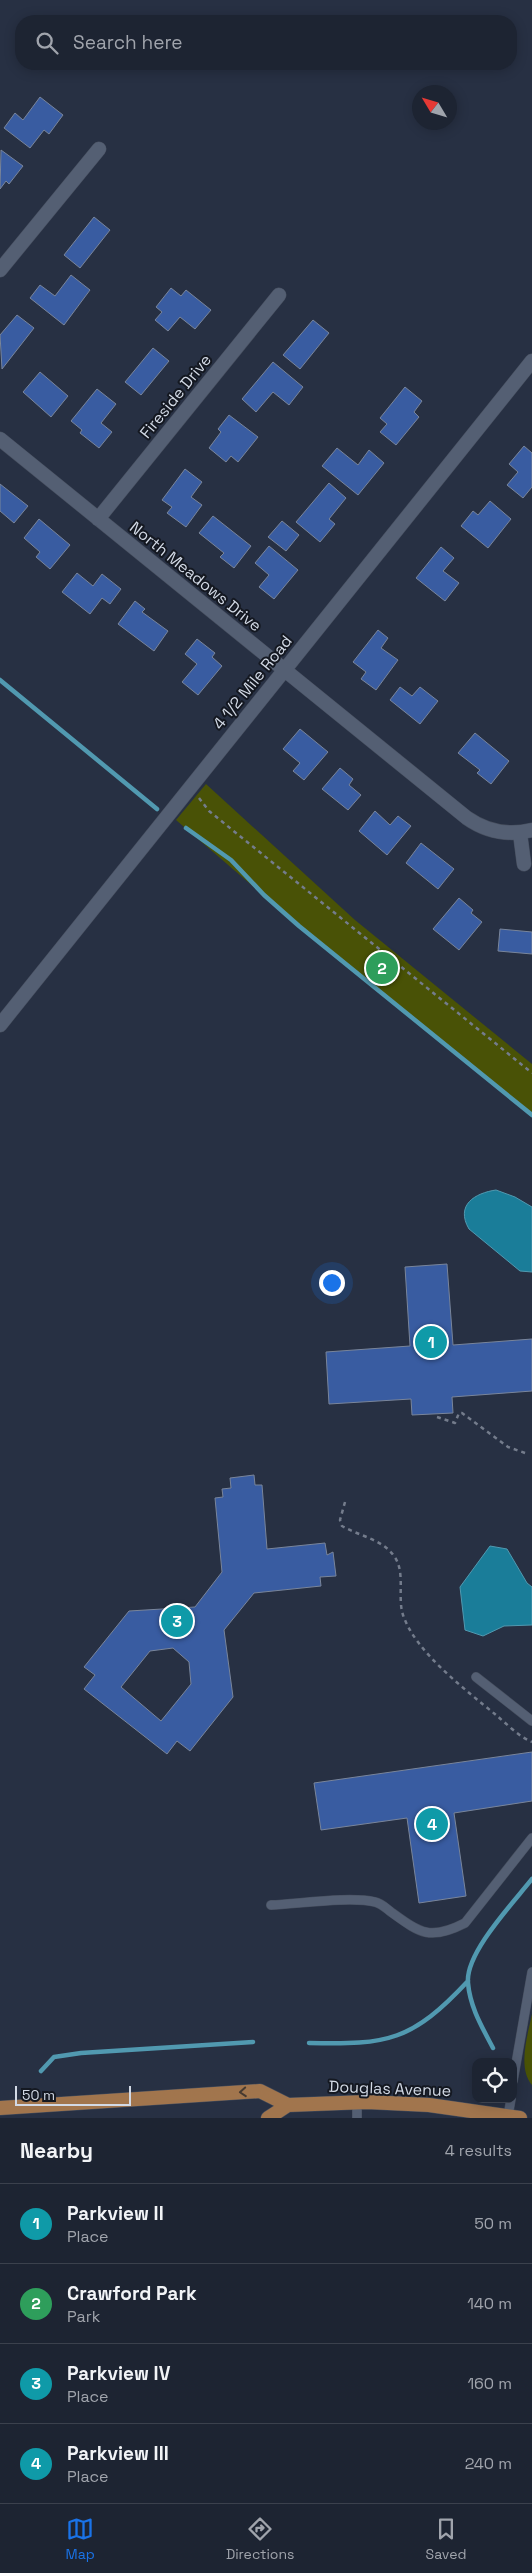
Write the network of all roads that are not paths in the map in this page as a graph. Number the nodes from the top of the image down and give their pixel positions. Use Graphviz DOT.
graph roads {
  1 [pos="99,149"];
  2 [pos="0,270"];
  3 [pos="279,295"];
  4 [pos="532,361"];
  5 [pos="0,440"];
  6 [pos="98,519"];
  7 [pos="284,670"];
  8 [pos="526,831"];
  9 [pos="524,864"];
  10 [pos="0,1025"];
  11 [pos="476,1677"];
  12 [pos="532,1721"];
  13 [pos="532,1838"];
  14 [pos="271,1905"];
  15 [pos="532,1972"];
  16 [pos="517,2058"];
  17 [pos="357,2102"];
  18 [pos="512,2103"];
  19 [pos="288,2105"];
  20 [pos="0,2108"];
  21 [pos="475,2114"];
  22 [pos="514,2117"];
  23 [pos="268,2118"];
  24 [pos="357,2118"];
  1 -- 2 [label="street"];
  3 -- 6 [label="street, Fireside Drive"];
  4 -- 7 [label="street, 4 1/2 Mile Road"];
  5 -- 6 [label="street, North Meadows Drive"];
  6 -- 7 [label="street, North Meadows Drive"];
  7 -- 8 [label="street, North Meadows Drive"];
  7 -- 10 [label="street, 4 1/2 Mile Road"];
  8 -- 9 [label="street"];
  11 -- 12 [label="lane"];
  13 -- 14 [label="lane"];
  15 -- 16 [label="lane"];
  17 -- 19 [label="main road, Douglas Avenue"];
  17 -- 21 [label="main road, Douglas Avenue"];
  17 -- 24 [label="lane"];
  18 -- 22 [label="lane"];
  19 -- 20 [label="main road, Douglas Avenue, one-way"];
  19 -- 23 [label="main road"];
  21 -- 22 [label="main road, Douglas Avenue"];
}
